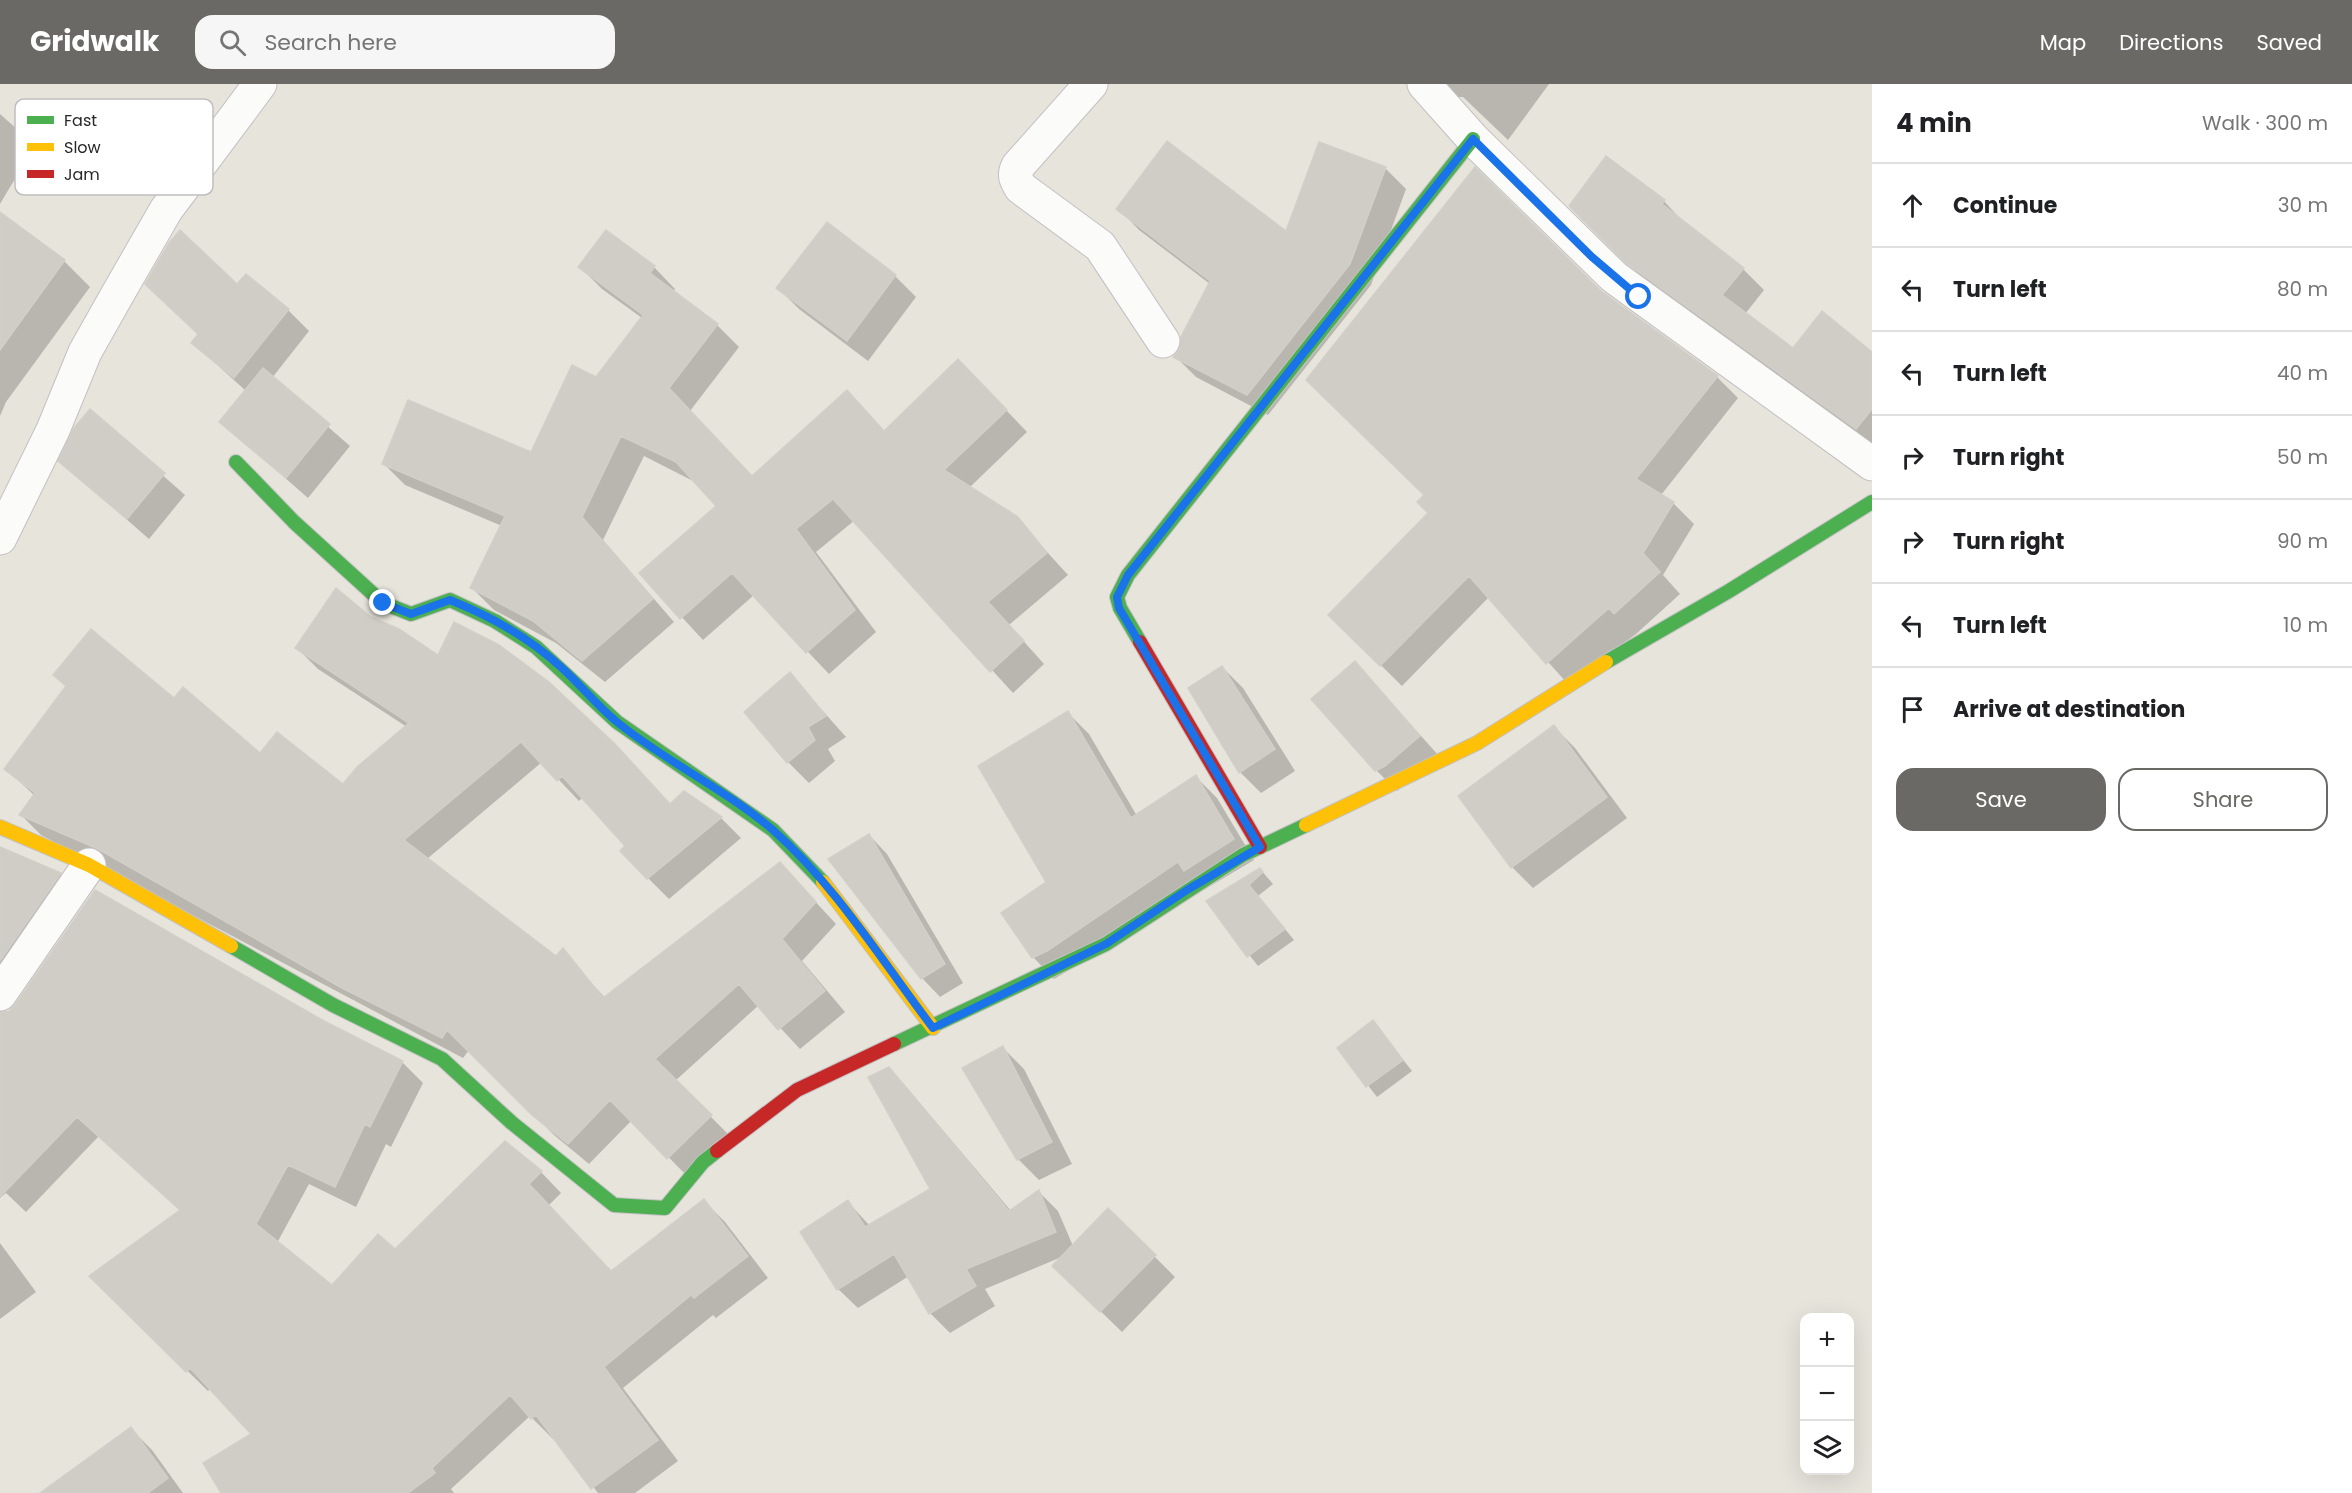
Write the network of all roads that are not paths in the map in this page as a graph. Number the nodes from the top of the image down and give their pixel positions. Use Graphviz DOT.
graph roads {
  1 [pos="261,84"];
  2 [pos="1091,84"];
  3 [pos="1424,84"];
  4 [pos="1473,139"];
  5 [pos="213,148"];
  6 [pos="177,195"];
  7 [pos="1163,341"];
  8 [pos="236,462"];
  9 [pos="1872,464"];
  10 [pos="1872,502"];
  11 [pos="0,538"];
  12 [pos="0,827"];
  13 [pos="1260,847"];
  14 [pos="89,865"];
  15 [pos="0,994"];
  16 [pos="933,1028"];
  1 -- 5 [label="street"];
  2 -- 7 [label="street"];
  3 -- 4 [label="street"];
  4 -- 9 [label="street"];
  4 -- 13 [label="street"];
  6 -- 11 [label="street"];
  8 -- 16 [label="street"];
  10 -- 13 [label="street"];
  12 -- 14 [label="street"];
  13 -- 16 [label="street"];
  14 -- 15 [label="street"];
  14 -- 16 [label="street"];
}
